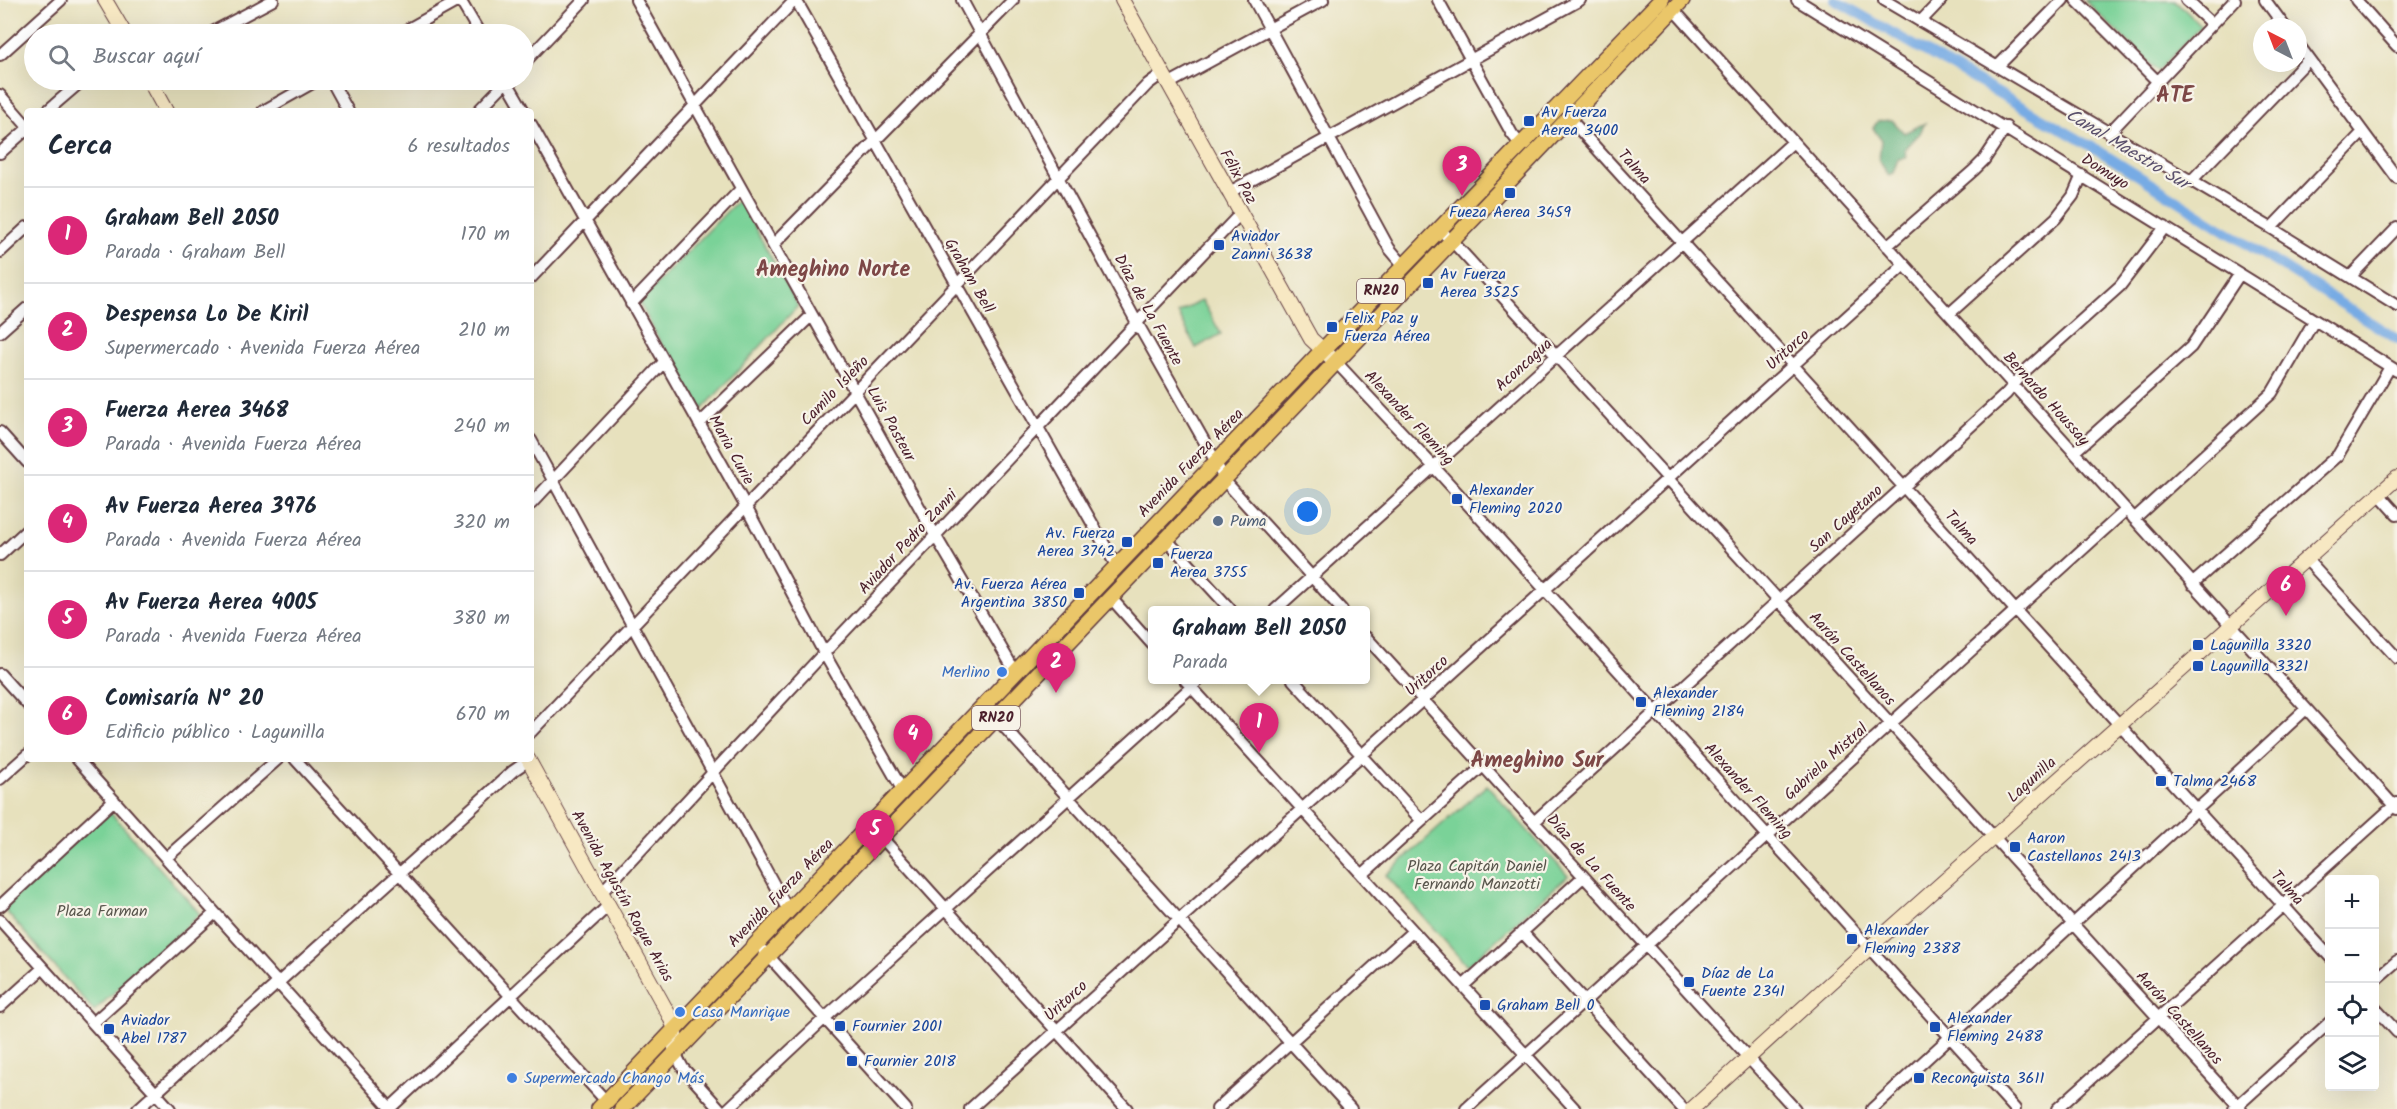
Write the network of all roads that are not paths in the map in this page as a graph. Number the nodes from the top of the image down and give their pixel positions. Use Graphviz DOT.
graph roads {
  1 [pos="61,0"];
  2 [pos="105,0"];
  3 [pos="273,0"];
  4 [pos="460,0"];
  5 [pos="584,0"];
  6 [pos="636,0"];
  7 [pos="796,0"];
  8 [pos="962,0"];
  9 [pos="1012,0"];
  10 [pos="1122,0"];
  11 [pos="1254,0"];
  12 [pos="1323,0"];
  13 [pos="1438,0"];
  14 [pos="1580,0"];
  15 [pos="1797,0"];
  16 [pos="1884,0"];
  17 [pos="1941,0"];
  18 [pos="2063,0"];
  19 [pos="2076,0"];
  20 [pos="2186,0"];
  21 [pos="2235,0"];
  22 [pos="2265,0"];
  23 [pos="2356,0"];
  24 [pos="1672,3"];
  25 [pos="2278,18"];
  26 [pos="1921,21"];
  27 [pos="34,24"];
  28 [pos="119,24"];
  29 [pos="229,24"];
  30 [pos="417,24"];
  31 [pos="474,24"];
  32 [pos="2212,24"];
  33 [pos="1270,29"];
  34 [pos="24,33"];
  35 [pos="980,33"];
  36 [pos="2397,46"];
  37 [pos="534,52"];
  38 [pos="0,55"];
  39 [pos="2307,56"];
  40 [pos="1470,59"];
  41 [pos="2309,59"];
  42 [pos="1998,66"];
  43 [pos="1166,79"];
  44 [pos="2158,82"];
  45 [pos="71,90"];
  46 [pos="153,90"];
  47 [pos="300,90"];
  48 [pos="336,90"];
  49 [pos="498,90"];
  50 [pos="512,90"];
  51 [pos="0,95"];
  52 [pos="695,106"];
  53 [pos="50,108"];
  54 [pos="162,108"];
  55 [pos="268,108"];
  56 [pos="346,108"];
  57 [pos="481,108"];
  58 [pos="522,108"];
  59 [pos="1569,118"];
  60 [pos="24,123"];
  61 [pos="2006,127"];
  62 [pos="534,129"];
  63 [pos="24,130"];
  64 [pos="2110,132"];
  65 [pos="2363,132"];
  66 [pos="1329,137"];
  67 [pos="875,140"];
  68 [pos="1793,142"];
  69 [pos="1521,146"];
  70 [pos="0,153"];
  71 [pos="2395,172"];
  72 [pos="2082,176"];
  73 [pos="1059,178"];
  74 [pos="2191,181"];
  75 [pos="741,189"];
  76 [pos="1228,193"];
  77 [pos="1240,213"];
  78 [pos="585,221"];
  79 [pos="2165,227"];
  80 [pos="2271,228"];
  81 [pos="2397,228"];
  82 [pos="24,230"];
  83 [pos="1440,230"];
  84 [pos="1452,241"];
  85 [pos="1682,242"];
  86 [pos="773,245"];
  87 [pos="1887,246"];
  88 [pos="0,252"];
  89 [pos="1904,265"];
  90 [pos="1405,267"];
  91 [pos="534,275"];
  92 [pos="2239,275"];
  93 [pos="2350,277"];
  94 [pos="956,284"];
  95 [pos="631,304"];
  96 [pos="2397,306"];
  97 [pos="24,310"];
  98 [pos="1949,314"];
  99 [pos="812,315"];
  100 [pos="1136,321"];
  101 [pos="2314,321"];
  102 [pos="3,324"];
  103 [pos="1322,351"];
  104 [pos="1556,356"];
  105 [pos="664,362"];
  106 [pos="1336,362"];
  107 [pos="1793,365"];
  108 [pos="2394,369"];
  109 [pos="2013,385"];
  110 [pos="855,392"];
  111 [pos="699,424"];
  112 [pos="1038,426"];
  113 [pos="0,432"];
  114 [pos="534,445"];
  115 [pos="2074,452"];
  116 [pos="24,459"];
  117 [pos="1216,462"];
  118 [pos="1434,467"];
  119 [pos="1668,478"];
  120 [pos="2397,478"];
  121 [pos="1224,480"];
  122 [pos="554,481"];
  123 [pos="1904,487"];
  124 [pos="2379,494"];
  125 [pos="534,501"];
  126 [pos="745,505"];
  127 [pos="2130,514"];
  128 [pos="2397,514"];
  129 [pos="24,533"];
  130 [pos="935,535"];
  131 [pos="1167,540"];
  132 [pos="0,555"];
  133 [pos="2307,560"];
  134 [pos="1117,567"];
  135 [pos="1312,578"];
  136 [pos="2193,584"];
  137 [pos="1545,590"];
  138 [pos="1111,598"];
  139 [pos="1778,600"];
  140 [pos="1227,606"];
  141 [pos="1280,606"];
  142 [pos="1338,606"];
  143 [pos="2016,611"];
  144 [pos="632,626"];
  145 [pos="2230,626"];
  146 [pos="1148,640"];
  147 [pos="1370,642"];
  148 [pos="824,653"];
  149 [pos="2397,658"];
  150 [pos="1016,673"];
  151 [pos="0,674"];
  152 [pos="1190,684"];
  153 [pos="1194,684"];
  154 [pos="1297,684"];
  155 [pos="1423,700"];
  156 [pos="24,701"];
  157 [pos="2306,708"];
  158 [pos="1655,712"];
  159 [pos="996,718"];
  160 [pos="1891,724"];
  161 [pos="2119,725"];
  162 [pos="534,729"];
  163 [pos="1362,755"];
  164 [pos="24,758"];
  165 [pos="79,762"];
  166 [pos="275,762"];
  167 [pos="299,762"];
  168 [pos="525,762"];
  169 [pos="531,762"];
  170 [pos="1483,766"];
  171 [pos="713,774"];
  172 [pos="0,779"];
  173 [pos="903,791"];
  174 [pos="1069,798"];
  175 [pos="114,800"];
  176 [pos="2396,806"];
  177 [pos="1302,809"];
  178 [pos="2197,810"];
  179 [pos="1422,821"];
  180 [pos="1534,822"];
  181 [pos="1767,836"];
  182 [pos="1994,837"];
  183 [pos="882,838"];
  184 [pos="166,858"];
  185 [pos="400,874"];
  186 [pos="1362,875"];
  187 [pos="1583,877"];
  188 [pos="601,893"];
  189 [pos="2282,905"];
  190 [pos="0,906"];
  191 [pos="608,906"];
  192 [pos="945,909"];
  193 [pos="789,912"];
  194 [pos="215,913"];
  195 [pos="0,920"];
  196 [pos="1179,920"];
  197 [pos="2073,924"];
  198 [pos="1413,931"];
  199 [pos="1522,932"];
  200 [pos="757,944"];
  201 [pos="1646,946"];
  202 [pos="1869,948"];
  203 [pos="2325,952"];
  204 [pos="769,957"];
  205 [pos="2397,961"];
  206 [pos="43,968"];
  207 [pos="2379,977"];
  208 [pos="278,983"];
  209 [pos="1463,986"];
  210 [pos="511,997"];
  211 [pos="1585,1001"];
  212 [pos="0,1007"];
  213 [pos="2379,1012"];
  214 [pos="825,1018"];
  215 [pos="2158,1018"];
  216 [pos="93,1023"];
  217 [pos="2325,1027"];
  218 [pos="675,1029"];
  219 [pos="1056,1031"];
  220 [pos="2397,1032"];
  221 [pos="1950,1037"];
  222 [pos="1290,1042"];
  223 [pos="675,1053"];
  224 [pos="1526,1055"];
  225 [pos="1748,1058"];
  226 [pos="156,1093"];
  227 [pos="602,1105"];
  228 [pos="1571,1105"];
  229 [pos="2237,1108"];
  230 [pos="138,1109"];
  231 [pos="170,1109"];
  232 [pos="390,1109"];
  233 [pos="622,1109"];
  234 [pos="720,1109"];
  235 [pos="728,1109"];
  236 [pos="906,1109"];
  237 [pos="970,1109"];
  238 [pos="1126,1109"];
  239 [pos="1217,1109"];
  240 [pos="1351,1109"];
  241 [pos="1466,1109"];
  242 [pos="1558,1109"];
  243 [pos="1683,1109"];
  244 [pos="1692,1109"];
  245 [pos="1795,1109"];
  246 [pos="1872,1109"];
  247 [pos="2015,1109"];
  248 [pos="2057,1109"];
  1 -- 27 [label="street"];
  2 -- 28 [label="main road"];
  3 -- 29 [label="street"];
  4 -- 30 [label="street"];
  4 -- 31 [label="street"];
  5 -- 37 [label="street"];
  6 -- 52 [label="street, Luis Pasteur"];
  7 -- 52 [label="street"];
  7 -- 67 [label="street, Graham Bell"];
  8 -- 35 [label="street, Díaz de La Fuente"];
  9 -- 35 [label="street"];
  10 -- 43 [label="main road, Félix Paz"];
  11 -- 33 [label="street"];
  12 -- 33 [label="street, Camilo Isleño"];
  13 -- 40 [label="street"];
  14 -- 40 [label="street"];
  15 -- 61 [label="street, Domuyo"];
  16 -- 26 [label="street"];
  17 -- 26 [label="street"];
  18 -- 42 [label="street"];
  19 -- 44 [label="street"];
  20 -- 32 [label="street"];
  21 -- 32 [label="street"];
  22 -- 25 [label="street"];
  23 -- 36 [label="street"];
  24 -- 59 [label="main road, RN20"];
  24 -- 68 [label="street, Bernardo Houssay"];
  24 -- 69 [label="main road, Avenida Fuerza Aérea / RN20"];
  26 -- 42 [label="street"];
  32 -- 44 [label="street"];
  33 -- 43 [label="street, Camilo Isleño"];
  33 -- 66 [label="street"];
  34 -- 38 [label="street"];
  35 -- 67 [label="street"];
  35 -- 73 [label="street, Díaz de La Fuente"];
  39 -- 41 [label="street"];
  40 -- 66 [label="street"];
  40 -- 69 [label="street"];
  41 -- 65 [label="street"];
  41 -- 74 [label="street"];
  42 -- 64 [label="street"];
  43 -- 73 [label="street, Camilo Isleño"];
  43 -- 76 [label="main road, Félix Paz"];
  44 -- 64 [label="street"];
  45 -- 53 [label="street"];
  46 -- 54 [label="main road"];
  47 -- 55 [label="street"];
  48 -- 56 [label="street"];
  49 -- 57 [label="street"];
  50 -- 58 [label="street"];
  51 -- 60 [label="street"];
  52 -- 75 [label="street, Luis Pasteur"];
  52 -- 78 [label="street"];
  59 -- 84 [label="main road, RN20"];
  59 -- 85 [label="street, Talma"];
  61 -- 72 [label="street, Domuyo"];
  61 -- 87 [label="street"];
  62 -- 78 [label="street, Maria Curie"];
  63 -- 70 [label="street"];
  64 -- 74 [label="street"];
  65 -- 71 [label="street"];
  65 -- 80 [label="street"];
  66 -- 76 [label="street"];
  66 -- 90 [label="street"];
  67 -- 86 [label="street"];
  67 -- 94 [label="street, Graham Bell"];
  68 -- 85 [label="street, Aconcagua"];
  68 -- 87 [label="street, Bernardo Houssay"];
  69 -- 83 [label="main road, Avenida Fuerza Aérea / RN20"];
  72 -- 79 [label="street, Domuyo"];
  72 -- 98 [label="street"];
  73 -- 94 [label="street, Camilo Isleño"];
  73 -- 100 [label="street, Díaz de La Fuente"];
  74 -- 80 [label="street"];
  75 -- 86 [label="street, Luis Pasteur"];
  75 -- 95 [label="street"];
  76 -- 77 [label="main road, Félix Paz"];
  77 -- 100 [label="street, Aviador Pedro Zanni"];
  77 -- 103 [label="main road, Félix Paz"];
  78 -- 91 [label="street"];
  78 -- 95 [label="street, Maria Curie"];
  79 -- 92 [label="street, Domuyo"];
  79 -- 109 [label="street, San Cayetano"];
  80 -- 93 [label="street"];
  81 -- 93 [label="street"];
  82 -- 88 [label="street"];
  83 -- 84 [label="street, Aarón Castellanos"];
  83 -- 90 [label="main road, Avenida Fuerza Aérea / RN20"];
  84 -- 104 [label="street, Aarón Castellanos"];
  84 -- 106 [label="main road, RN20"];
  85 -- 104 [label="street, Aconcagua"];
  85 -- 107 [label="street, Talma"];
  86 -- 99 [label="street, Luis Pasteur"];
  87 -- 89 [label="street, Bernardo Houssay"];
  89 -- 98 [label="street, Bernardo Houssay"];
  89 -- 107 [label="street, Uritorco"];
  90 -- 103 [label="main road, Avenida Fuerza Aérea / RN20"];
  92 -- 101 [label="street, Domuyo"];
  92 -- 115 [label="street"];
  93 -- 96 [label="street"];
  94 -- 110 [label="street, Camilo Isleño"];
  94 -- 112 [label="street, Graham Bell"];
  95 -- 105 [label="street, Maria Curie"];
  97 -- 102 [label="street"];
  98 -- 109 [label="street, Bernardo Houssay"];
  99 -- 110 [label="street, Luis Pasteur"];
  99 -- 111 [label="street"];
  100 -- 112 [label="street, Aviador Pedro Zanni"];
  100 -- 117 [label="street, Díaz de La Fuente"];
  101 -- 108 [label="street, Domuyo"];
  101 -- 127 [label="street, Gabriela Mistral"];
  103 -- 106 [label="main road, Félix Paz"];
  103 -- 117 [label="main road, Avenida Fuerza Aérea / RN20"];
  104 -- 118 [label="street, Aconcagua"];
  104 -- 119 [label="street, Aarón Castellanos"];
  105 -- 111 [label="street, Maria Curie"];
  105 -- 122 [label="street"];
  106 -- 118 [label="street, Alexander Fleming"];
  106 -- 121 [label="main road, RN20"];
  107 -- 119 [label="street, Uritorco"];
  107 -- 123 [label="street, Talma"];
  108 -- 136 [label="street"];
  109 -- 115 [label="street, Bernardo Houssay"];
  109 -- 123 [label="street, San Cayetano"];
  110 -- 126 [label="street, Camilo Isleño"];
  110 -- 130 [label="street, Luis Pasteur"];
  111 -- 126 [label="street, Maria Curie"];
  112 -- 130 [label="street, Aviador Pedro Zanni"];
  112 -- 134 [label="street, Graham Bell"];
  113 -- 116 [label="street"];
  114 -- 122 [label="street"];
  115 -- 127 [label="street, Bernardo Houssay"];
  117 -- 121 [label="street, Díaz de La Fuente"];
  117 -- 134 [label="main road, Avenida Fuerza Aérea / RN20"];
  118 -- 135 [label="street, Aconcagua"];
  118 -- 137 [label="street, Alexander Fleming"];
  119 -- 137 [label="street, Uritorco"];
  119 -- 139 [label="street, Aarón Castellanos"];
  120 -- 124 [label="main road, Lagunilla"];
  121 -- 131 [label="main road, RN20"];
  121 -- 135 [label="street, Díaz de La Fuente"];
  122 -- 125 [label="street"];
  122 -- 144 [label="street"];
  123 -- 139 [label="street, San Cayetano"];
  123 -- 143 [label="street, Talma"];
  124 -- 128 [label="street"];
  124 -- 133 [label="main road, Lagunilla"];
  126 -- 144 [label="street, Camilo Isleño"];
  126 -- 148 [label="street, Maria Curie"];
  127 -- 136 [label="street, Bernardo Houssay"];
  127 -- 143 [label="street, Gabriela Mistral"];
  129 -- 132 [label="street"];
  130 -- 148 [label="street, Aviador Pedro Zanni"];
  130 -- 150 [label="street, Luis Pasteur"];
  131 -- 138 [label="main road, RN20"];
  131 -- 140 [label="street"];
  133 -- 145 [label="main road, Lagunilla"];
  133 -- 149 [label="street"];
  134 -- 150 [label="main road, Avenida Fuerza Aérea / RN20"];
  135 -- 141 [label="street, Aconcagua"];
  135 -- 142 [label="street, Díaz de La Fuente"];
  136 -- 145 [label="street, Bernardo Houssay"];
  137 -- 155 [label="street, Uritorco"];
  137 -- 158 [label="street, Alexander Fleming"];
  138 -- 146 [label="street"];
  138 -- 159 [label="main road, RN20"];
  139 -- 158 [label="street, San Cayetano"];
  139 -- 160 [label="street, Aarón Castellanos"];
  143 -- 160 [label="street, Gabriela Mistral"];
  143 -- 161 [label="street, Talma"];
  144 -- 162 [label="street, Camilo Isleño"];
  144 -- 171 [label="street"];
  145 -- 157 [label="street, Bernardo Houssay"];
  145 -- 161 [label="main road, Lagunilla"];
  147 -- 155 [label="street, Díaz de La Fuente"];
  148 -- 171 [label="street, Aviador Pedro Zanni"];
  148 -- 173 [label="street, Maria Curie"];
  150 -- 173 [label="main road, Avenida Fuerza Aérea / RN20"];
  151 -- 156 [label="street"];
  152 -- 174 [label="street"];
  153 -- 177 [label="street"];
  154 -- 163 [label="street"];
  155 -- 163 [label="street, Uritorco"];
  155 -- 170 [label="street, Díaz de La Fuente"];
  157 -- 176 [label="street, Bernardo Houssay"];
  157 -- 178 [label="street"];
  158 -- 180 [label="street, San Cayetano"];
  158 -- 181 [label="street, Alexander Fleming"];
  159 -- 174 [label="street"];
  159 -- 183 [label="main road, RN20"];
  160 -- 181 [label="street, Gabriela Mistral"];
  160 -- 182 [label="street, Aarón Castellanos"];
  161 -- 178 [label="street, Talma"];
  161 -- 182 [label="main road, Lagunilla"];
  163 -- 177 [label="street, Uritorco"];
  163 -- 179 [label="street"];
  164 -- 172 [label="street"];
  165 -- 175 [label="street"];
  166 -- 184 [label="street"];
  167 -- 185 [label="street"];
  168 -- 185 [label="street"];
  169 -- 188 [label="main road, Avenida Agustín Roque Arias"];
  170 -- 179 [label="street"];
  170 -- 180 [label="street, Díaz de La Fuente"];
  171 -- 188 [label="street, Aviador Pedro Zanni"];
  171 -- 193 [label="street"];
  173 -- 193 [label="main road, Avenida Fuerza Aérea / RN20"];
  174 -- 192 [label="street"];
  174 -- 196 [label="street"];
  175 -- 184 [label="street"];
  175 -- 190 [label="street"];
  176 -- 189 [label="street"];
  177 -- 186 [label="street"];
  177 -- 196 [label="street, Uritorco"];
  178 -- 189 [label="street, Talma"];
  178 -- 197 [label="street"];
  179 -- 186 [label="street"];
  180 -- 187 [label="street, Díaz de La Fuente"];
  181 -- 201 [label="street, Gabriela Mistral"];
  181 -- 202 [label="street, Alexander Fleming"];
  182 -- 197 [label="street, Aarón Castellanos"];
  182 -- 202 [label="main road, Lagunilla"];
  183 -- 192 [label="street"];
  183 -- 204 [label="main road, RN20"];
  184 -- 194 [label="street"];
  185 -- 208 [label="street"];
  185 -- 210 [label="street"];
  186 -- 198 [label="street"];
  187 -- 199 [label="street"];
  187 -- 201 [label="street, Díaz de La Fuente"];
  188 -- 191 [label="main road, Avenida Agustín Roque Arias"];
  189 -- 203 [label="street, Talma"];
  189 -- 215 [label="street"];
  191 -- 210 [label="street"];
  191 -- 218 [label="main road, Avenida Agustín Roque Arias"];
  192 -- 214 [label="street"];
  192 -- 219 [label="street"];
  193 -- 200 [label="main road, Avenida Fuerza Aérea / RN20"];
  194 -- 208 [label="street"];
  194 -- 216 [label="street"];
  195 -- 206 [label="street"];
  196 -- 219 [label="street, Uritorco"];
  196 -- 222 [label="street"];
  197 -- 215 [label="street, Aarón Castellanos"];
  197 -- 221 [label="street"];
  198 -- 209 [label="street"];
  198 -- 222 [label="street"];
  199 -- 209 [label="street"];
  199 -- 211 [label="street"];
  200 -- 204 [label="street"];
  200 -- 218 [label="main road, Avenida Fuerza Aérea / RN20"];
  201 -- 211 [label="street, Gabriela Mistral"];
  201 -- 225 [label="street, Díaz de La Fuente"];
  202 -- 221 [label="street, Alexander Fleming"];
  202 -- 225 [label="main road, Lagunilla"];
  204 -- 214 [label="street"];
  204 -- 223 [label="main road, RN20"];
  205 -- 207 [label="street"];
  206 -- 212 [label="street"];
  206 -- 216 [label="street"];
  208 -- 226 [label="street"];
  208 -- 232 [label="street"];
  209 -- 224 [label="street"];
  210 -- 227 [label="street"];
  210 -- 232 [label="street"];
  211 -- 224 [label="street, Gabriela Mistral"];
  211 -- 243 [label="street"];
  213 -- 220 [label="street"];
  214 -- 235 [label="street"];
  214 -- 236 [label="street"];
  215 -- 229 [label="street, Aarón Castellanos"];
  215 -- 248 [label="street"];
  216 -- 226 [label="street"];
  217 -- 229 [label="street"];
  218 -- 223 [label="main road, Avenida Agustín Roque Arias"];
  218 -- 227 [label="main road, Avenida Fuerza Aérea / RN20"];
  219 -- 237 [label="street, Uritorco"];
  219 -- 238 [label="street"];
  221 -- 246 [label="street"];
  221 -- 247 [label="street, Alexander Fleming"];
  222 -- 239 [label="street"];
  222 -- 240 [label="street"];
  223 -- 233 [label="main road, RN20"];
  223 -- 234 [label="street"];
  224 -- 228 [label="street"];
  224 -- 241 [label="street, Gabriela Mistral"];
  225 -- 244 [label="main road, Lagunilla"];
  225 -- 245 [label="street, Díaz de La Fuente"];
  226 -- 230 [label="street"];
  226 -- 231 [label="street"];
  228 -- 242 [label="street"];
}
